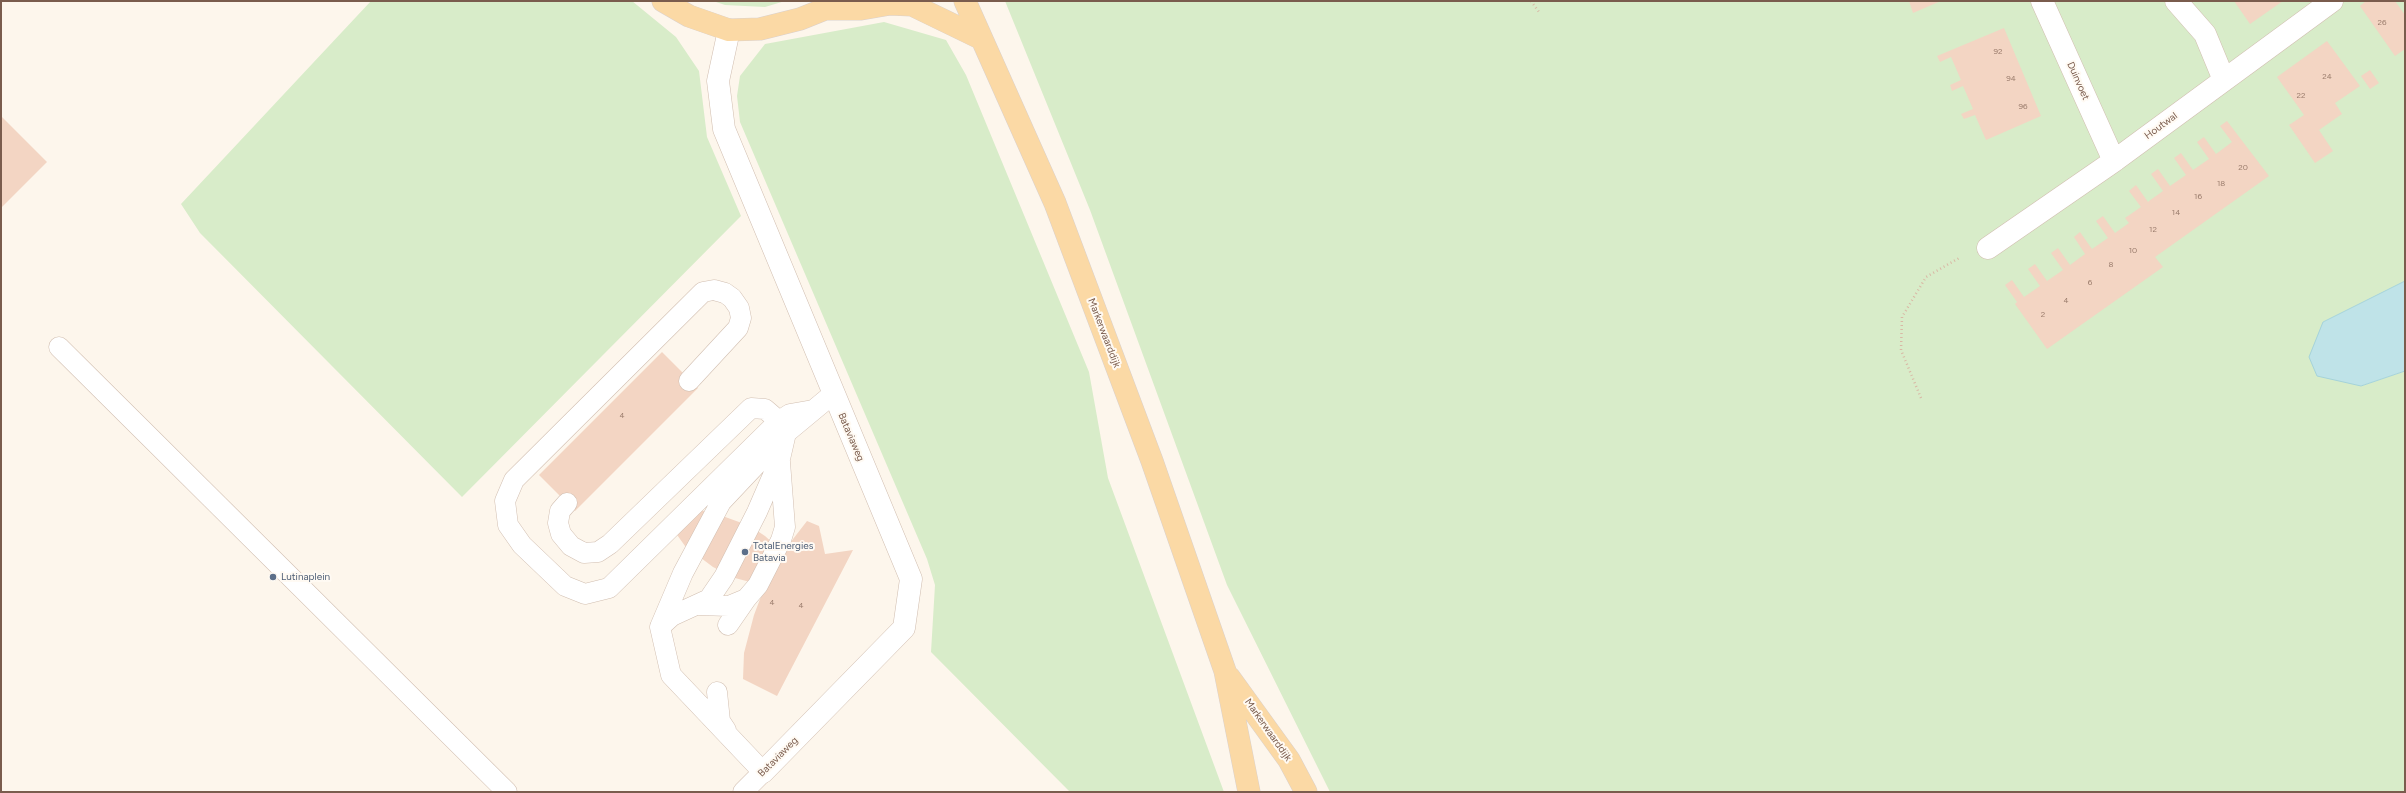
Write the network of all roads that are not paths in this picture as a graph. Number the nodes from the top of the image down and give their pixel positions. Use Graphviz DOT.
graph roads {
  1 [pos="663,1"];
  2 [pos="965,1"];
  3 [pos="2042,1"];
  4 [pos="2176,1"];
  5 [pos="2332,1"];
  6 [pos="829,5"];
  7 [pos="728,30"];
  8 [pos="980,38"];
  9 [pos="2224,80"];
  10 [pos="2114,161"];
  11 [pos="1988,248"];
  12 [pos="59,347"];
  13 [pos="689,381"];
  14 [pos="833,394"];
  15 [pos="782,427"];
  16 [pos="780,459"];
  17 [pos="567,503"];
  18 [pos="746,599"];
  19 [pos="699,605"];
  20 [pos="728,625"];
  21 [pos="660,627"];
  22 [pos="1225,671"];
  23 [pos="717,692"];
  24 [pos="730,738"];
  25 [pos="763,772"];
  26 [pos="507,792"];
  27 [pos="743,792"];
  28 [pos="1249,792"];
  29 [pos="1306,792"];
  1 -- 7 [label="main road"];
  2 -- 8 [label="main road, Markerwaarddijk"];
  3 -- 10 [label="street, Duinvoet"];
  4 -- 9 [label="street"];
  5 -- 9 [label="street, Houtwal"];
  6 -- 7 [label="main road"];
  6 -- 8 [label="main road"];
  7 -- 14 [label="street, Bataviaweg"];
  8 -- 22 [label="main road, Markerwaarddijk"];
  9 -- 10 [label="street, Houtwal"];
  10 -- 11 [label="street, Houtwal"];
  12 -- 26 [label="lane"];
  13 -- 15 [label="lane"];
  14 -- 15 [label="lane"];
  14 -- 25 [label="street, Bataviaweg"];
  15 -- 16 [label="lane"];
  15 -- 17 [label="lane"];
  15 -- 21 [label="lane"];
  16 -- 18 [label="lane"];
  16 -- 19 [label="lane"];
  18 -- 19 [label="lane"];
  18 -- 20 [label="lane"];
  19 -- 21 [label="lane"];
  21 -- 24 [label="lane"];
  22 -- 28 [label="main road, Markerwaarddijk"];
  22 -- 29 [label="main road, Markerwaarddijk"];
  23 -- 24 [label="lane"];
  24 -- 25 [label="lane"];
  25 -- 27 [label="lane, Bataviaweg"];
}
